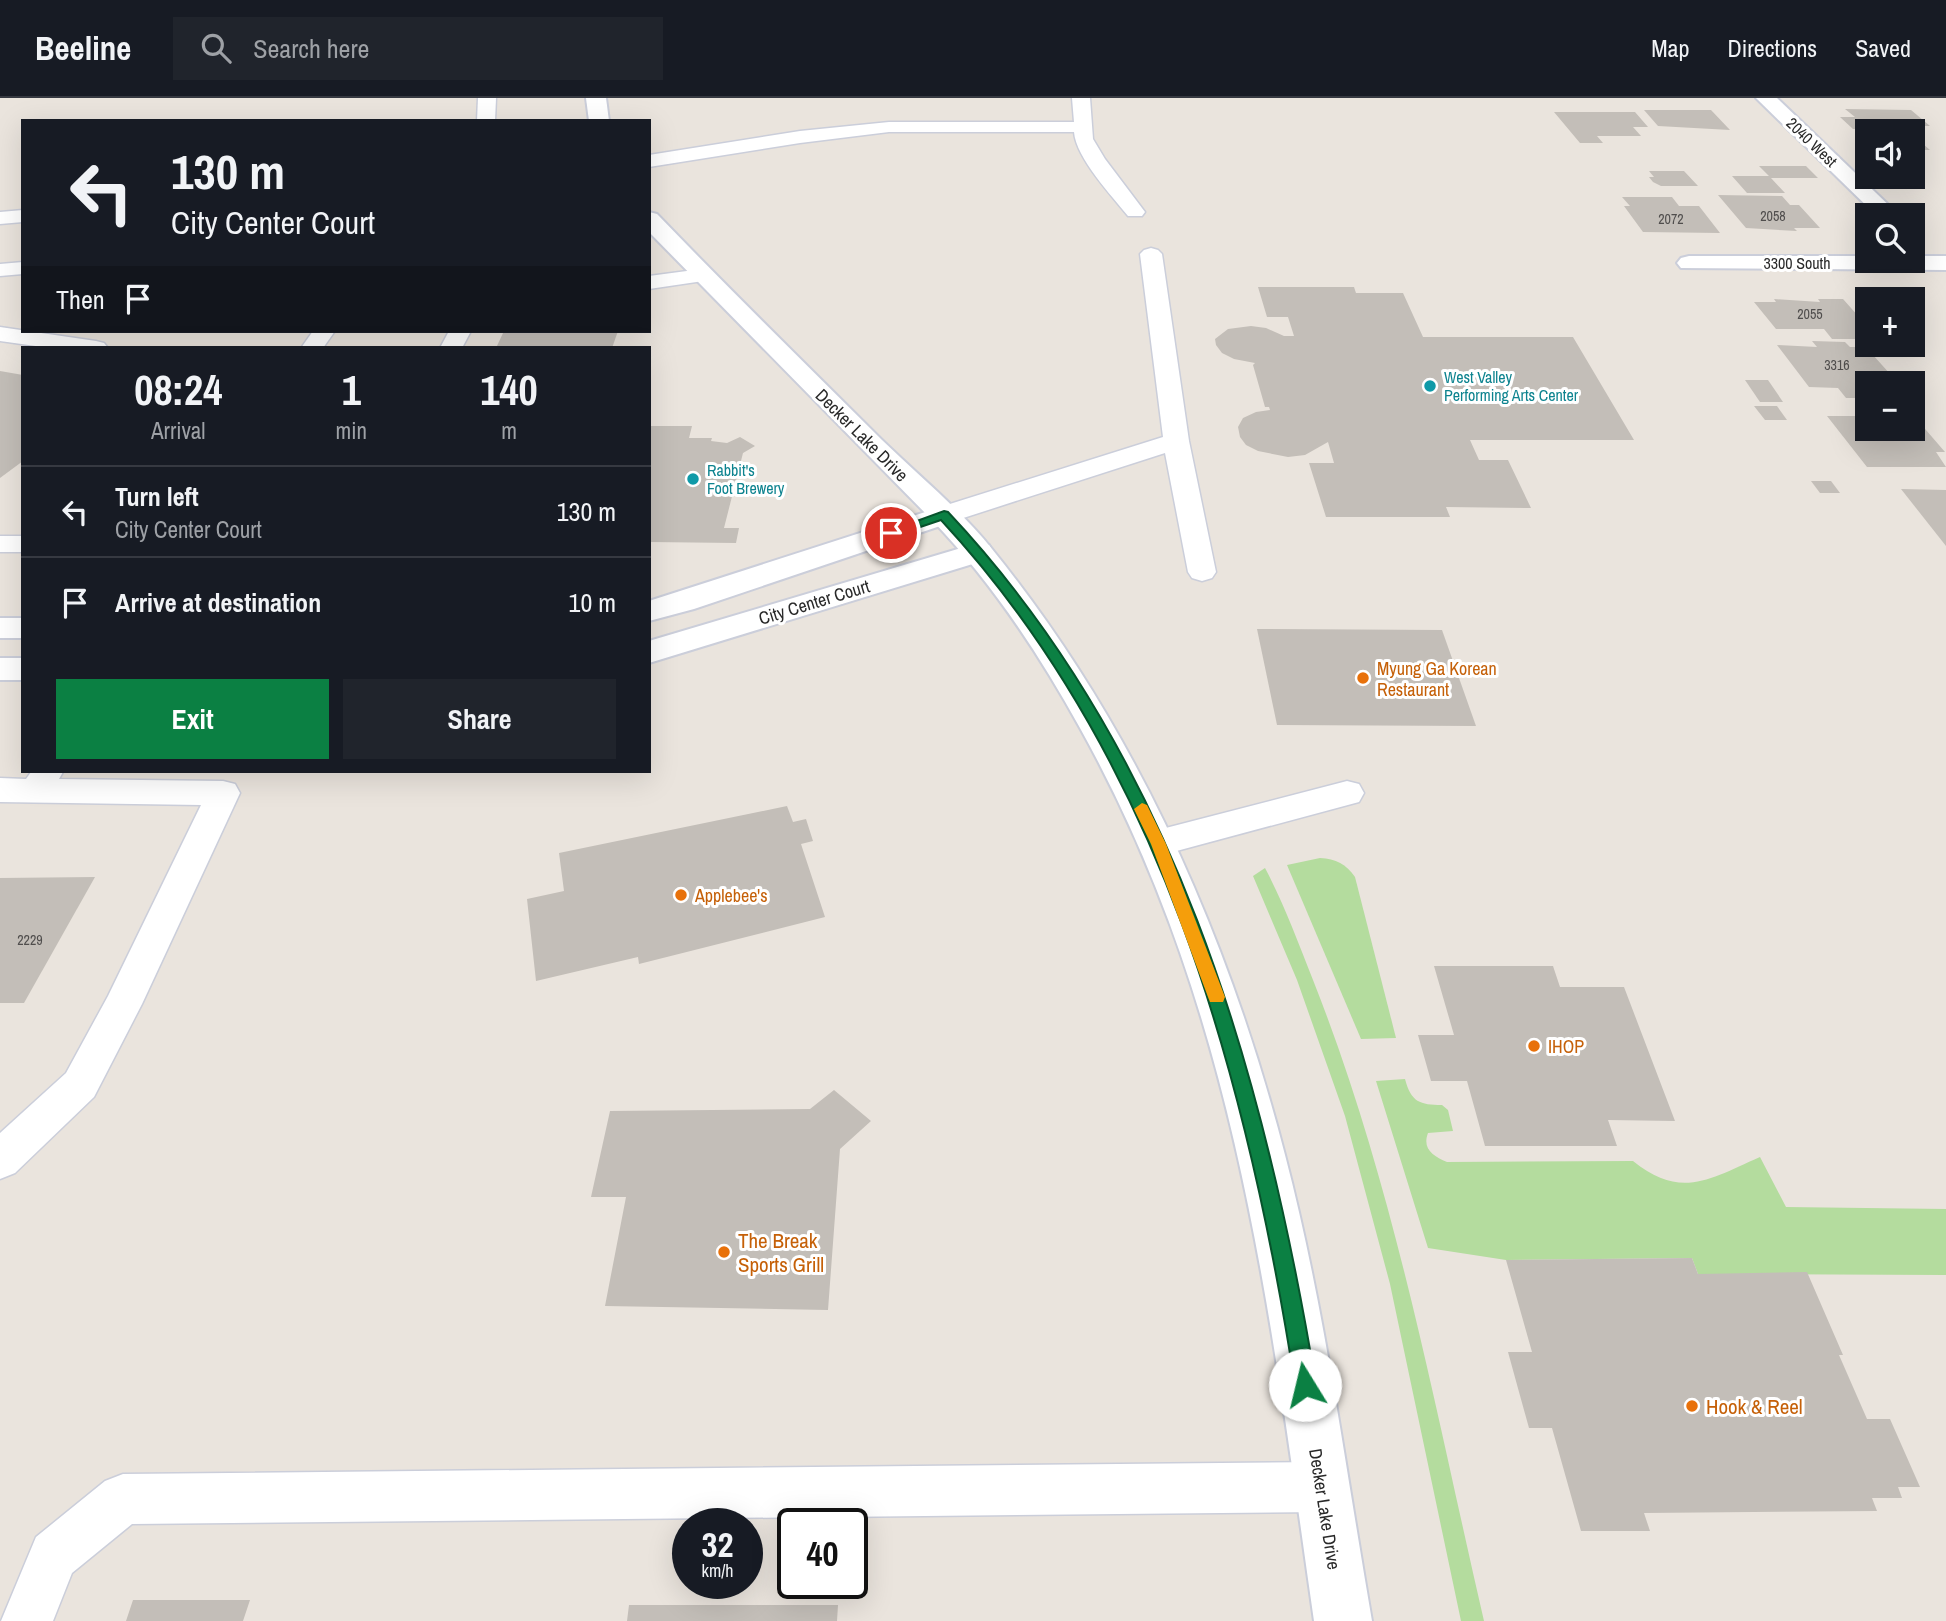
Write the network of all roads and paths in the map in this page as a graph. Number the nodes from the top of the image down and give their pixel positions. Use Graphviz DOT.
graph roads {
  1 [pos="487,98"];
  2 [pos="596,98"];
  3 [pos="1081,98"];
  4 [pos="1766,98"];
  5 [pos="486,119"];
  6 [pos="599,119"];
  7 [pos="1083,127"];
  8 [pos="651,161"];
  9 [pos="1875,203"];
  10 [pos="1135,212"];
  11 [pos="21,216"];
  12 [pos="0,218"];
  13 [pos="651,221"];
  14 [pos="1925,253"];
  15 [pos="1151,254"];
  16 [pos="1689,263"];
  17 [pos="21,268"];
  18 [pos="1941,269"];
  19 [pos="0,270"];
  20 [pos="702,275"];
  21 [pos="651,284"];
  22 [pos="21,330"];
  23 [pos="0,334"];
  24 [pos="82,346"];
  25 [pos="1176,441"];
  26 [pos="944,515"];
  27 [pos="0,544"];
  28 [pos="21,544"];
  29 [pos="978,552"];
  30 [pos="1202,572"];
  31 [pos="651,610"];
  32 [pos="0,628"];
  33 [pos="21,628"];
  34 [pos="651,651"];
  35 [pos="0,669"];
  36 [pos="21,669"];
  37 [pos="42,781"];
  38 [pos="0,790"];
  39 [pos="1348,793"];
  40 [pos="1158,844"];
  41 [pos="0,1160"];
  42 [pos="1321,1487"];
  43 [pos="27,1621"];
  44 [pos="1343,1621"];
  1 -- 5 [label="lane"];
  2 -- 6 [label="street"];
  3 -- 7 [label="lane"];
  4 -- 9 [label="street, 2040 West"];
  7 -- 8 [label="lane"];
  7 -- 10 [label="lane"];
  11 -- 12 [label="lane"];
  13 -- 20 [label="street, Decker Lake Drive"];
  14 -- 18 [label="street"];
  15 -- 25 [label="lane"];
  16 -- 18 [label="street, 3300 South"];
  17 -- 19 [label="lane"];
  20 -- 21 [label="lane"];
  20 -- 26 [label="street, Decker Lake Drive"];
  22 -- 23 [label="lane"];
  23 -- 24 [label="lane"];
  25 -- 26 [label="lane"];
  25 -- 30 [label="lane"];
  26 -- 29 [label="street, Decker Lake Drive"];
  26 -- 31 [label="street"];
  27 -- 28 [label="lane"];
  29 -- 34 [label="street, City Center Court"];
  29 -- 40 [label="street, Decker Lake Drive"];
  32 -- 33 [label="street"];
  35 -- 36 [label="street"];
  37 -- 38 [label="lane"];
  37 -- 41 [label="lane"];
  39 -- 40 [label="lane"];
  40 -- 42 [label="street, Decker Lake Drive"];
  42 -- 43 [label="lane"];
  42 -- 44 [label="street, Decker Lake Drive"];
}
